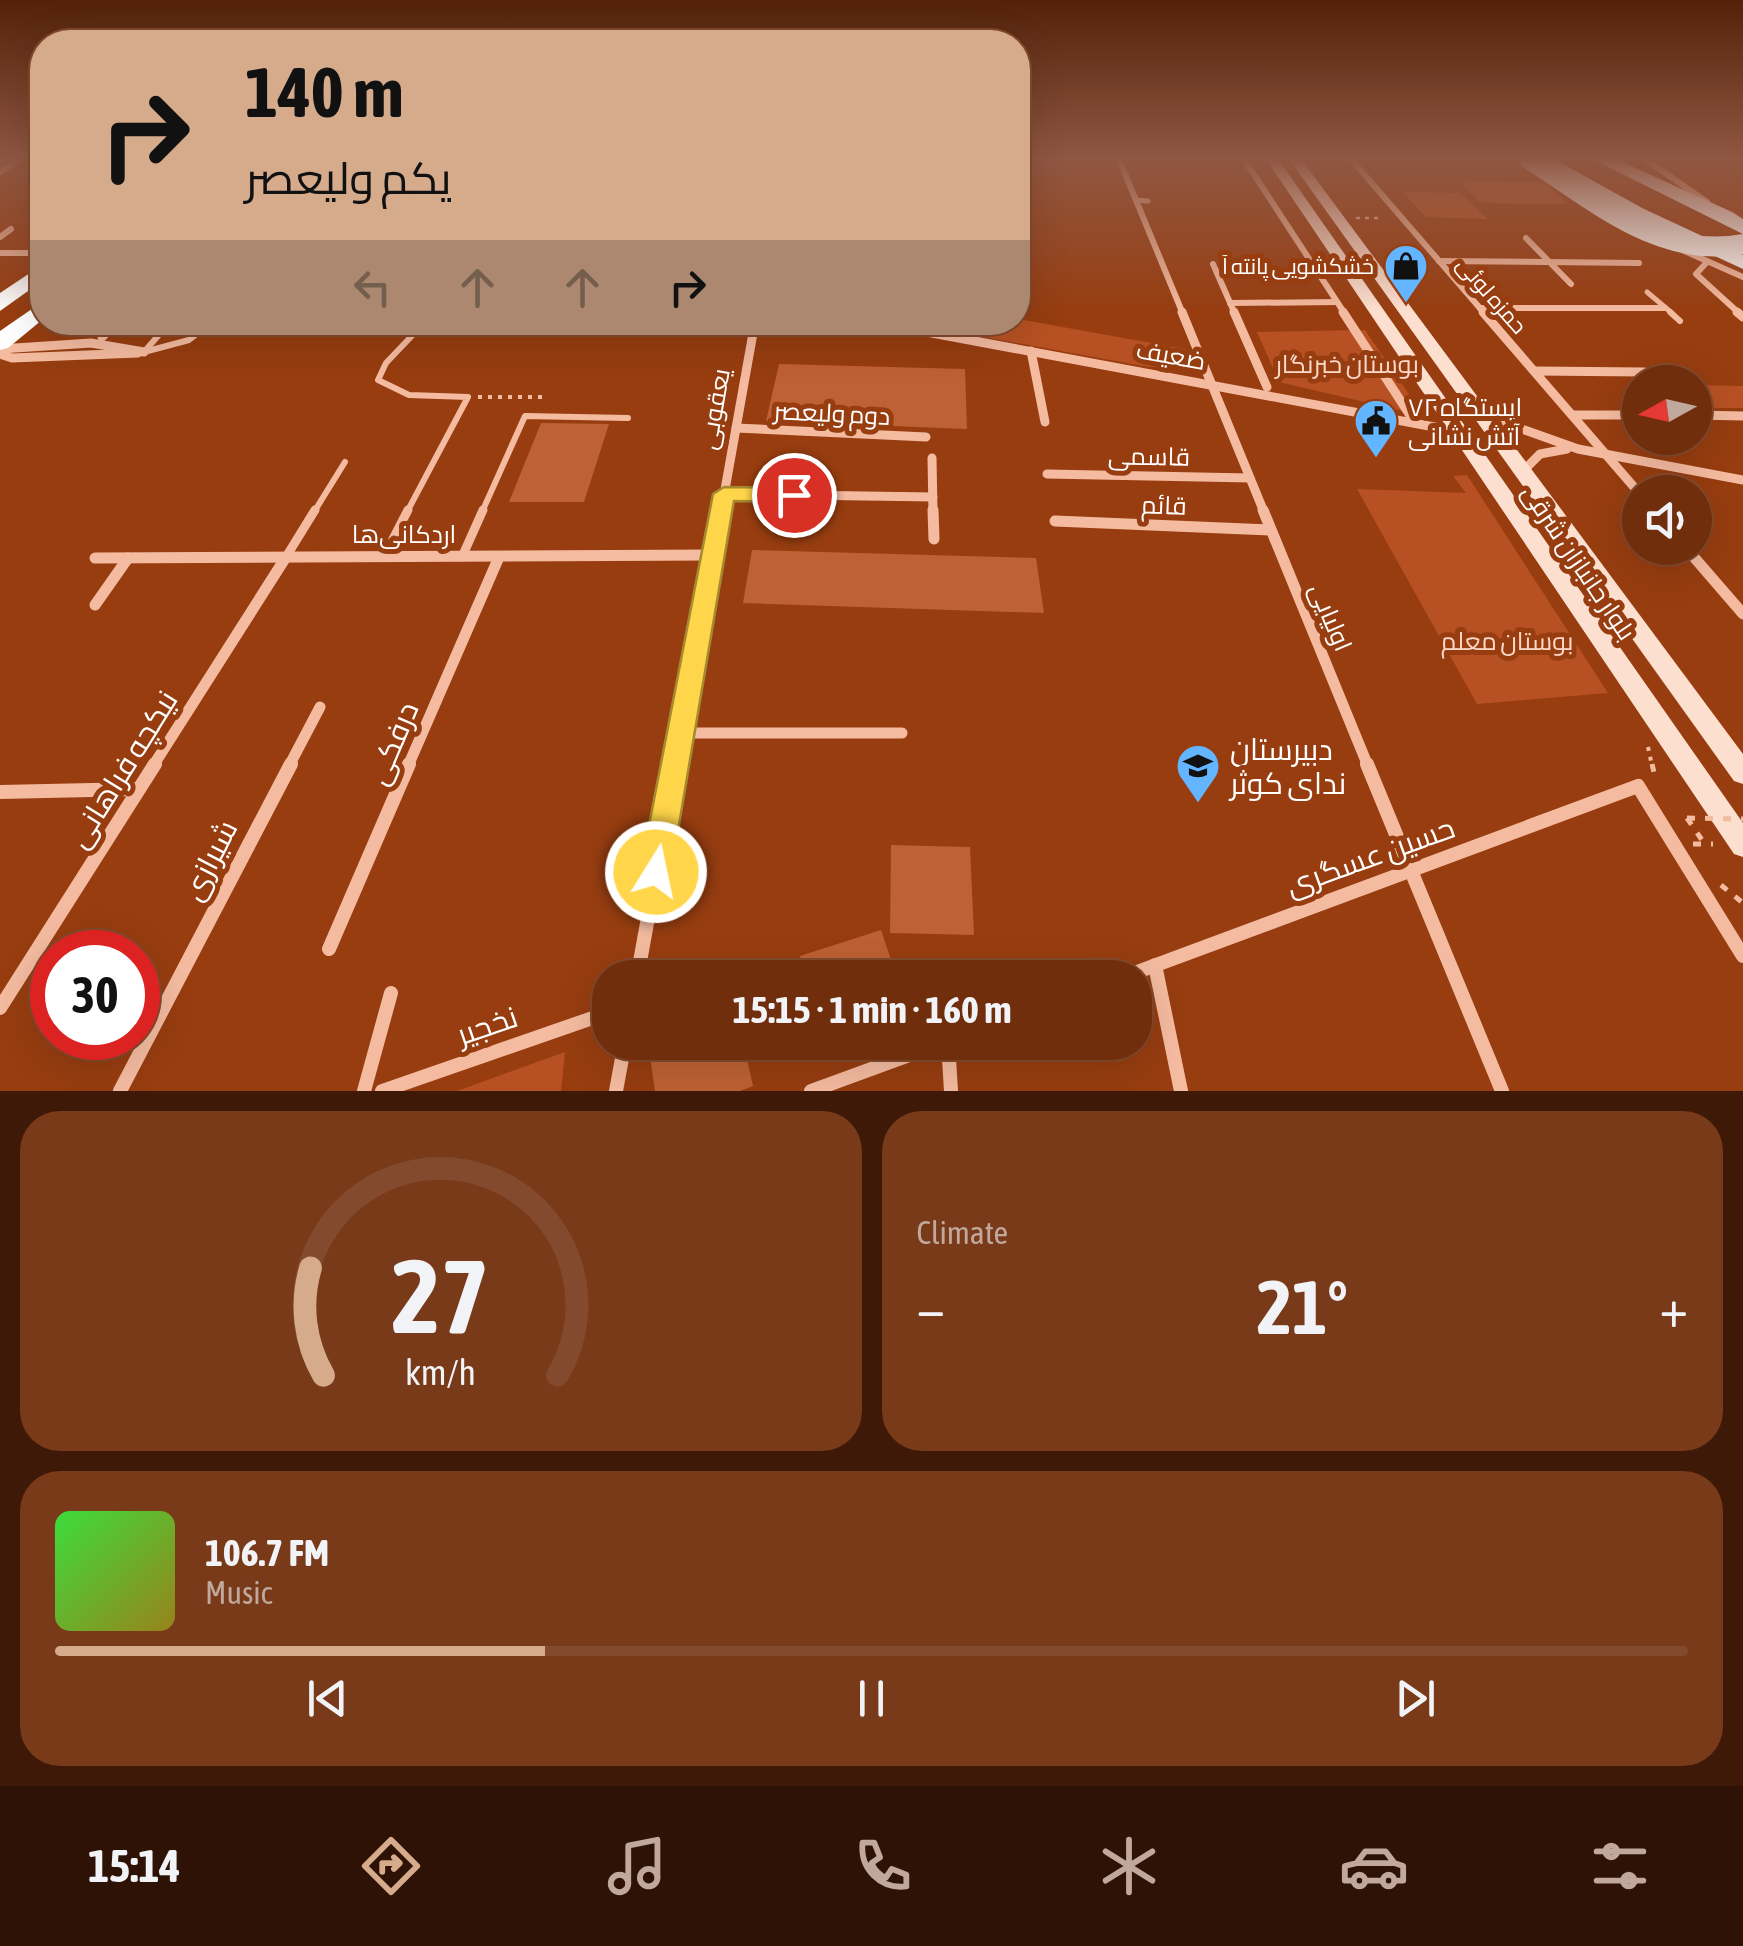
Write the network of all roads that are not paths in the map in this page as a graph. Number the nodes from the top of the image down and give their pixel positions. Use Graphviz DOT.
graph roads {
  1 [pos="1140,210"];
  2 [pos="1272,210"];
  3 [pos="1307,210"];
  4 [pos="1330,210"];
  5 [pos="1395,210"];
  6 [pos="1611,210"];
  7 [pos="1634,210"];
  8 [pos="1680,210"];
  9 [pos="1712,210"];
  10 [pos="1625,221"];
  11 [pos="1743,228"];
  12 [pos="10,229"];
  13 [pos="0,237"];
  14 [pos="1526,238"];
  15 [pos="1743,243"];
  16 [pos="0,253"];
  17 [pos="30,253"];
  18 [pos="1439,261"];
  19 [pos="1548,262"];
  20 [pos="1707,262"];
  21 [pos="1743,262"];
  22 [pos="1638,263"];
  23 [pos="1213,264"];
  24 [pos="1743,277"];
  25 [pos="30,282"];
  26 [pos="1571,284"];
  27 [pos="1646,292"];
  28 [pos="1338,302"];
  29 [pos="1230,303"];
  30 [pos="0,304"];
  31 [pos="1480,308"];
  32 [pos="1664,308"];
  33 [pos="1743,317"];
  34 [pos="30,320"];
  35 [pos="1680,321"];
  36 [pos="159,335"];
  37 [pos="200,335"];
  38 [pos="413,335"];
  39 [pos="753,335"];
  40 [pos="946,335"];
  41 [pos="0,349"];
  42 [pos="1031,350"];
  43 [pos="144,352"];
  44 [pos="1535,372"];
  45 [pos="1622,372"];
  46 [pos="1210,382"];
  47 [pos="1267,387"];
  48 [pos="1478,413"];
  49 [pos="1572,414"];
  50 [pos="1622,415"];
  51 [pos="1712,416"];
  52 [pos="1743,416"];
  53 [pos="628,418"];
  54 [pos="1044,422"];
  55 [pos="1415,423"];
  56 [pos="736,428"];
  57 [pos="1461,432"];
  58 [pos="926,437"];
  59 [pos="1578,448"];
  60 [pos="1606,454"];
  61 [pos="932,458"];
  62 [pos="346,462"];
  63 [pos="1522,472"];
  64 [pos="1047,474"];
  65 [pos="1624,475"];
  66 [pos="1250,478"];
  67 [pos="1743,480"];
  68 [pos="724,494"];
  69 [pos="934,497"];
  70 [pos="1056,520"];
  71 [pos="1270,530"];
  72 [pos="934,539"];
  73 [pos="393,540"];
  74 [pos="499,556"];
  75 [pos="713,556"];
  76 [pos="286,557"];
  77 [pos="462,557"];
  78 [pos="95,558"];
  79 [pos="128,558"];
  80 [pos="1701,565"];
  81 [pos="96,604"];
  82 [pos="1743,614"];
  83 [pos="320,707"];
  84 [pos="681,733"];
  85 [pos="902,733"];
  86 [pos="1742,769"];
  87 [pos="138,789"];
  88 [pos="0,792"];
  89 [pos="1743,846"];
  90 [pos="1412,870"];
  91 [pos="329,949"];
  92 [pos="1743,956"];
  93 [pos="640,960"];
  94 [pos="1155,965"];
  95 [pos="1152,966"];
  96 [pos="391,992"];
  97 [pos="0,1008"];
  98 [pos="592,1018"];
  99 [pos="622,1060"];
  100 [pos="897,1060"];
  101 [pos="949,1060"];
  102 [pos="120,1091"];
  103 [pos="364,1091"];
  104 [pos="382,1091"];
  105 [pos="616,1091"];
  106 [pos="811,1091"];
  107 [pos="952,1091"];
  108 [pos="1181,1091"];
  109 [pos="1502,1091"];
  1 -- 46 [label="street, اولیایی"];
  2 -- 28 [label="street"];
  3 -- 57 [label="main road, بلوار جانبازان شرقی"];
  4 -- 48 [label="main road, بلوار جانبازان شرقی"];
  5 -- 18 [label="street, حمزه لوئی"];
  6 -- 15 [label="highway, bridge"];
  7 -- 21 [label="highway"];
  8 -- 15 [label="highway"];
  9 -- 11 [label="highway"];
  10 -- 20 [label="street"];
  12 -- 13 [label="street"];
  14 -- 19 [label="street"];
  16 -- 17 [label="street"];
  18 -- 19 [label="street"];
  18 -- 31 [label="street, حمزه لوئی"];
  19 -- 22 [label="street"];
  19 -- 26 [label="street"];
  20 -- 24 [label="street"];
  20 -- 33 [label="street"];
  23 -- 29 [label="street"];
  25 -- 30 [label="highway"];
  27 -- 32 [label="lane"];
  28 -- 29 [label="street"];
  28 -- 55 [label="street"];
  29 -- 47 [label="street"];
  31 -- 32 [label="street"];
  31 -- 44 [label="street, حمزه لوئی"];
  32 -- 35 [label="lane"];
  34 -- 41 [label="highway"];
  36 -- 43 [label="lane"];
  37 -- 43 [label="lane"];
  38 -- 73 [label="lane"];
  39 -- 56 [label="street, یعقوبی"];
  40 -- 42 [label="street, ضعیف"];
  41 -- 43 [label="street"];
  42 -- 46 [label="street, ضعیف"];
  42 -- 54 [label="street"];
  44 -- 45 [label="street"];
  44 -- 49 [label="street, حمزه لوئی"];
  46 -- 55 [label="street, ضعیف"];
  46 -- 66 [label="street, اولیایی"];
  48 -- 59 [label="street"];
  48 -- 63 [label="main road, بلوار جانبازان شرقی"];
  49 -- 50 [label="street"];
  49 -- 60 [label="street, حمزه لوئی"];
  51 -- 52 [label="street"];
  53 -- 77 [label="lane"];
  55 -- 57 [label="street, ضعیف"];
  56 -- 58 [label="street, دوم ولیعصر"];
  56 -- 68 [label="street, یعقوبی"];
  57 -- 89 [label="main road, بلوار جانبازان شرقی"];
  59 -- 60 [label="street"];
  59 -- 63 [label="street"];
  60 -- 65 [label="street, حمزه لوئی"];
  60 -- 67 [label="street"];
  61 -- 69 [label="street"];
  62 -- 76 [label="lane"];
  63 -- 86 [label="main road, بلوار جانبازان شرقی"];
  64 -- 66 [label="street, قاسمی"];
  66 -- 71 [label="street, اولیایی"];
  68 -- 69 [label="street"];
  68 -- 75 [label="street, یعقوبی"];
  69 -- 72 [label="street"];
  70 -- 71 [label="street, قائم"];
  71 -- 90 [label="street, اولیایی"];
  74 -- 75 [label="street, اردکانی‌ها"];
  74 -- 77 [label="street, اردکانی‌ها"];
  74 -- 91 [label="street, درفکی"];
  75 -- 84 [label="street, یعقوبی"];
  76 -- 77 [label="street, اردکانی‌ها"];
  76 -- 79 [label="street, اردکانی‌ها"];
  76 -- 87 [label="street, نیکچه فراهانی"];
  78 -- 79 [label="street, اردکانی‌ها"];
  79 -- 81 [label="street"];
  80 -- 82 [label="street"];
  83 -- 102 [label="street, شیرازی"];
  84 -- 85 [label="street"];
  84 -- 93 [label="street, یعقوبی"];
  87 -- 88 [label="street"];
  87 -- 97 [label="street, نیکچه فراهانی"];
  90 -- 92 [label="street, حسین عسگری"];
  90 -- 94 [label="street, حسین عسگری"];
  90 -- 109 [label="street, اولیایی"];
  94 -- 95 [label="street, حسین عسگری"];
  94 -- 108 [label="street"];
  96 -- 103 [label="street"];
  98 -- 104 [label="street, نخجیر"];
  99 -- 105 [label="street"];
  100 -- 106 [label="street"];
  101 -- 107 [label="street"];
}
